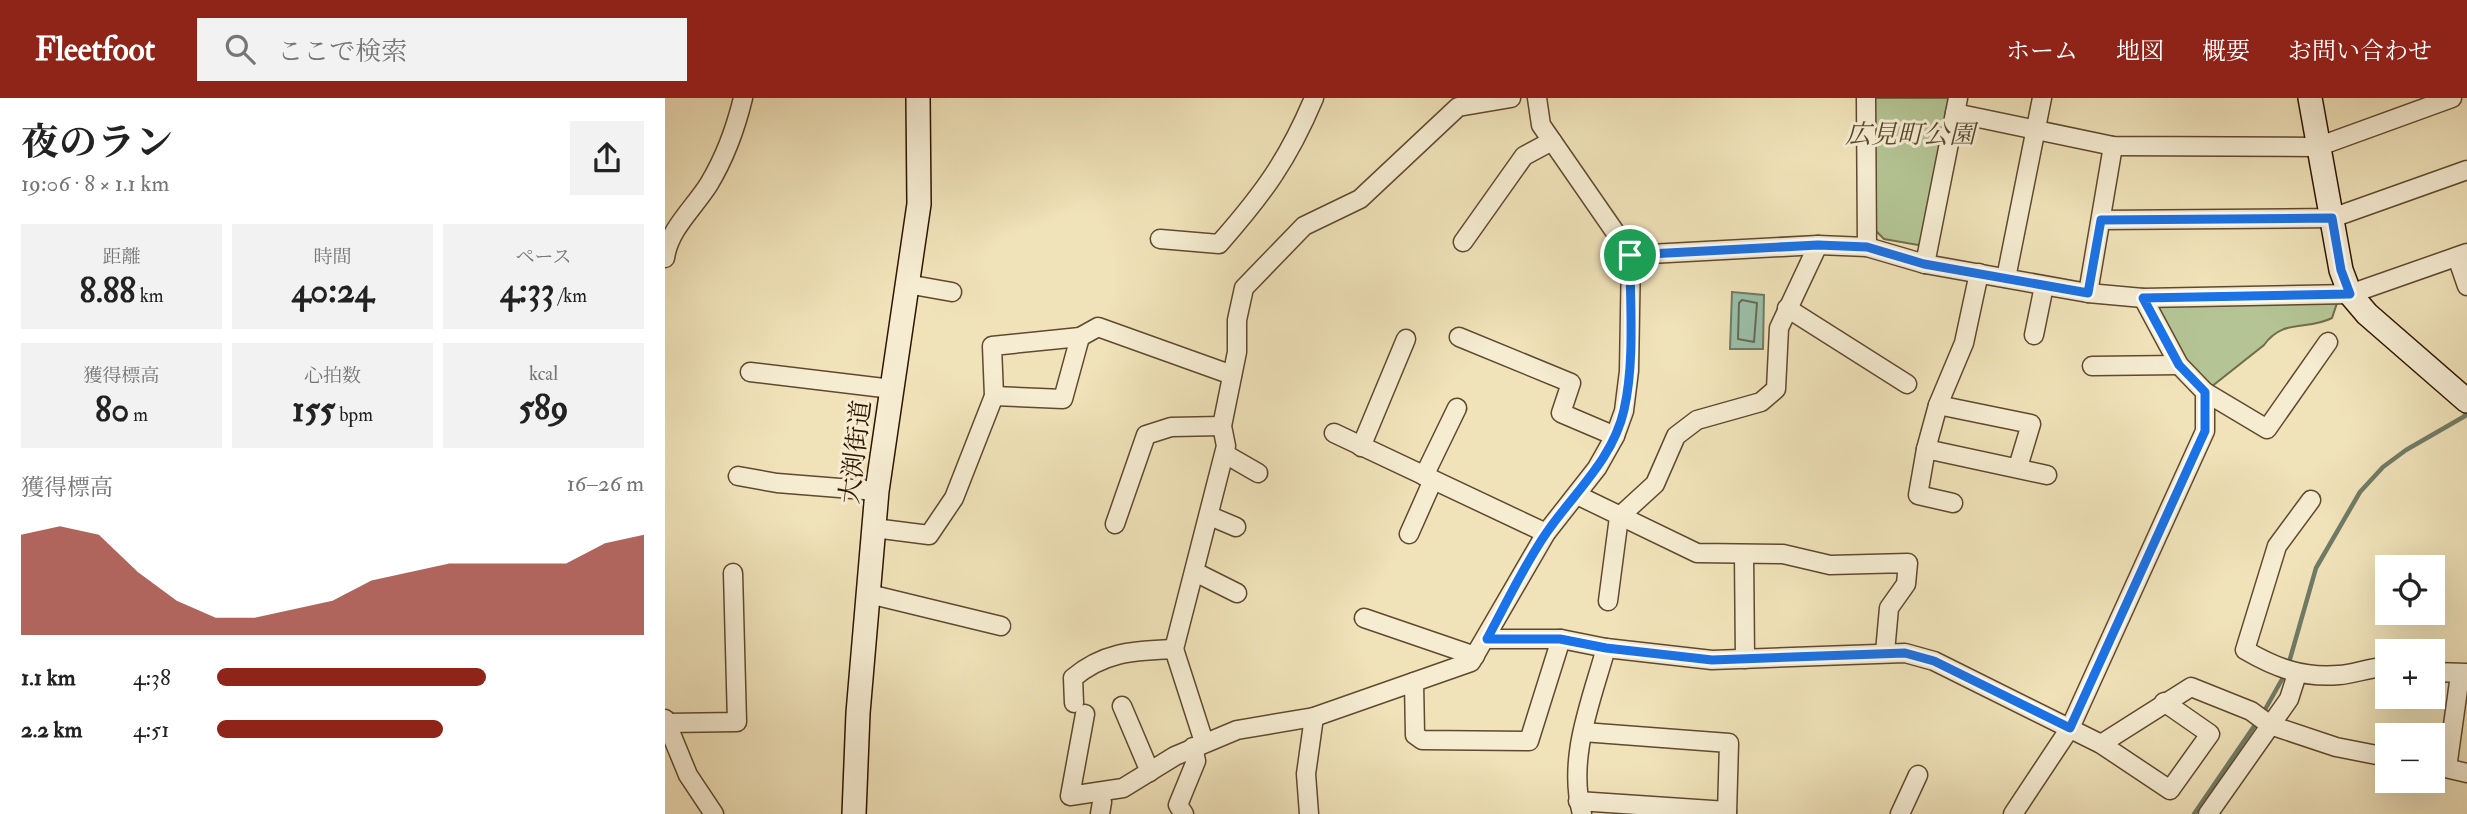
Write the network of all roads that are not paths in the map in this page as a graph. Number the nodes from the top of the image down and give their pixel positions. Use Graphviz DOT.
graph roads {
  1 [pos="743,98"];
  2 [pos="918,98"];
  3 [pos="1314,98"];
  4 [pos="1511,98"];
  5 [pos="1537,98"];
  6 [pos="1866,98"];
  7 [pos="2042,98"];
  8 [pos="2310,98"];
  9 [pos="2452,98"];
  10 [pos="1957,105"];
  11 [pos="2036,127"];
  12 [pos="1552,141"];
  13 [pos="2113,146"];
  14 [pos="2317,148"];
  15 [pos="2467,170"];
  16 [pos="2332,218"];
  17 [pos="2101,220"];
  18 [pos="1160,239"];
  19 [pos="1463,242"];
  20 [pos="1818,245"];
  21 [pos="1867,247"];
  22 [pos="665,252"];
  23 [pos="1630,255"];
  24 [pos="2462,255"];
  25 [pos="1924,264"];
  26 [pos="1979,273"];
  27 [pos="2006,278"];
  28 [pos="907,284"];
  29 [pos="2044,286"];
  30 [pos="2467,286"];
  31 [pos="952,292"];
  32 [pos="2088,293"];
  33 [pos="2350,294"];
  34 [pos="2143,298"];
  35 [pos="1787,308"];
  36 [pos="2034,335"];
  37 [pos="1080,337"];
  38 [pos="1459,337"];
  39 [pos="1406,339"];
  40 [pos="2328,342"];
  41 [pos="2179,365"];
  42 [pos="2092,366"];
  43 [pos="750,372"];
  44 [pos="1232,375"];
  45 [pos="1907,384"];
  46 [pos="891,389"];
  47 [pos="2205,392"];
  48 [pos="994,396"];
  49 [pos="2467,401"];
  50 [pos="1938,405"];
  51 [pos="1457,408"];
  52 [pos="1222,426"];
  53 [pos="1333,433"];
  54 [pos="1615,436"];
  55 [pos="1361,447"];
  56 [pos="1926,449"];
  57 [pos="1224,454"];
  58 [pos="2018,467"];
  59 [pos="1258,473"];
  60 [pos="738,475"];
  61 [pos="2047,475"];
  62 [pos="1429,478"];
  63 [pos="877,491"];
  64 [pos="1577,495"];
  65 [pos="2311,500"];
  66 [pos="1953,503"];
  67 [pos="1210,516"];
  68 [pos="1619,517"];
  69 [pos="1115,524"];
  70 [pos="1235,527"];
  71 [pos="874,528"];
  72 [pos="1546,533"];
  73 [pos="1409,534"];
  74 [pos="1744,554"];
  75 [pos="1195,572"];
  76 [pos="733,573"];
  77 [pos="1237,593"];
  78 [pos="869,594"];
  79 [pos="1608,601"];
  80 [pos="1364,618"];
  81 [pos="1001,626"];
  82 [pos="1487,639"];
  83 [pos="1560,639"];
  84 [pos="1606,648"];
  85 [pos="1174,649"];
  86 [pos="1885,652"];
  87 [pos="1475,656"];
  88 [pos="1745,659"];
  89 [pos="2375,667"];
  90 [pos="2445,673"];
  91 [pos="2297,674"];
  92 [pos="2464,674"];
  93 [pos="1413,682"];
  94 [pos="2164,702"];
  95 [pos="1122,706"];
  96 [pos="1314,717"];
  97 [pos="2263,720"];
  98 [pos="666,721"];
  99 [pos="2070,728"];
  100 [pos="1583,732"];
  101 [pos="1198,744"];
  102 [pos="2101,744"];
  103 [pos="2445,747"];
  104 [pos="2375,755"];
  105 [pos="2445,767"];
  106 [pos="1150,772"];
  107 [pos="2467,773"];
  108 [pos="1918,775"];
  109 [pos="1580,807"];
  110 [pos="1727,812"];
  111 [pos="2020,812"];
  112 [pos="714,814"];
  113 [pos="854,814"];
  114 [pos="1184,814"];
  115 [pos="1309,814"];
  116 [pos="1899,814"];
  117 [pos="2208,814"];
  1 -- 22 [label="street"];
  2 -- 28 [label="street, 大渕街道"];
  3 -- 18 [label="street"];
  4 -- 44 [label="street"];
  5 -- 12 [label="street"];
  6 -- 21 [label="street"];
  7 -- 11 [label="street"];
  8 -- 14 [label="street"];
  9 -- 14 [label="street"];
  10 -- 11 [label="street"];
  10 -- 25 [label="street"];
  11 -- 13 [label="street"];
  11 -- 27 [label="street"];
  12 -- 19 [label="street"];
  12 -- 23 [label="street"];
  13 -- 14 [label="street"];
  13 -- 17 [label="street"];
  14 -- 16 [label="street"];
  15 -- 16 [label="street"];
  16 -- 17 [label="street"];
  16 -- 33 [label="street"];
  17 -- 32 [label="street"];
  20 -- 21 [label="street"];
  20 -- 23 [label="street"];
  20 -- 35 [label="street"];
  21 -- 25 [label="street"];
  23 -- 54 [label="street"];
  24 -- 30 [label="street"];
  24 -- 33 [label="street"];
  25 -- 26 [label="street"];
  26 -- 27 [label="street"];
  26 -- 50 [label="street"];
  27 -- 29 [label="street"];
  28 -- 31 [label="street"];
  28 -- 46 [label="street, 大渕街道"];
  29 -- 32 [label="street"];
  29 -- 36 [label="street"];
  32 -- 34 [label="street"];
  33 -- 34 [label="street"];
  33 -- 49 [label="street"];
  34 -- 41 [label="street"];
  35 -- 45 [label="street"];
  35 -- 68 [label="street"];
  37 -- 44 [label="street"];
  37 -- 48 [label="street"];
  37 -- 48 [label="street"];
  38 -- 54 [label="street"];
  39 -- 55 [label="street"];
  40 -- 47 [label="street"];
  41 -- 42 [label="street"];
  41 -- 47 [label="street"];
  43 -- 46 [label="street"];
  44 -- 52 [label="street"];
  46 -- 63 [label="street, 大渕街道"];
  47 -- 99 [label="street"];
  48 -- 71 [label="street"];
  50 -- 56 [label="street"];
  50 -- 58 [label="street"];
  51 -- 62 [label="street"];
  52 -- 57 [label="street"];
  52 -- 69 [label="street"];
  53 -- 55 [label="street"];
  54 -- 64 [label="street"];
  55 -- 62 [label="street"];
  56 -- 58 [label="street"];
  56 -- 66 [label="street"];
  57 -- 59 [label="street"];
  57 -- 67 [label="street"];
  58 -- 61 [label="street"];
  60 -- 63 [label="street"];
  62 -- 72 [label="street"];
  62 -- 73 [label="street"];
  63 -- 71 [label="street, 大渕街道"];
  64 -- 68 [label="street"];
  64 -- 72 [label="street"];
  65 -- 91 [label="street"];
  67 -- 70 [label="street"];
  67 -- 75 [label="street"];
  68 -- 74 [label="street"];
  68 -- 79 [label="street"];
  71 -- 78 [label="street, 大渕街道"];
  72 -- 82 [label="street"];
  74 -- 86 [label="street"];
  74 -- 88 [label="street"];
  75 -- 77 [label="street"];
  75 -- 85 [label="street"];
  76 -- 98 [label="street"];
  78 -- 81 [label="street"];
  78 -- 113 [label="street, 大渕街道"];
  80 -- 87 [label="street"];
  82 -- 83 [label="street"];
  82 -- 87 [label="street"];
  83 -- 84 [label="street"];
  83 -- 93 [label="street"];
  84 -- 88 [label="street"];
  84 -- 100 [label="street"];
  85 -- 101 [label="street"];
  85 -- 106 [label="street"];
  86 -- 88 [label="street"];
  86 -- 99 [label="street"];
  87 -- 93 [label="street"];
  89 -- 91 [label="street"];
  90 -- 92 [label="street"];
  91 -- 97 [label="street"];
  92 -- 103 [label="street"];
  93 -- 96 [label="street"];
  94 -- 97 [label="street"];
  94 -- 102 [label="street"];
  94 -- 102 [label="street"];
  95 -- 106 [label="street"];
  96 -- 101 [label="street"];
  96 -- 115 [label="street"];
  97 -- 104 [label="street"];
  97 -- 117 [label="street"];
  98 -- 112 [label="street"];
  99 -- 102 [label="street"];
  99 -- 111 [label="street"];
  100 -- 109 [label="street"];
  100 -- 110 [label="street"];
  101 -- 106 [label="street"];
  101 -- 114 [label="street"];
  105 -- 107 [label="street"];
  108 -- 116 [label="street"];
  109 -- 110 [label="street"];
}
